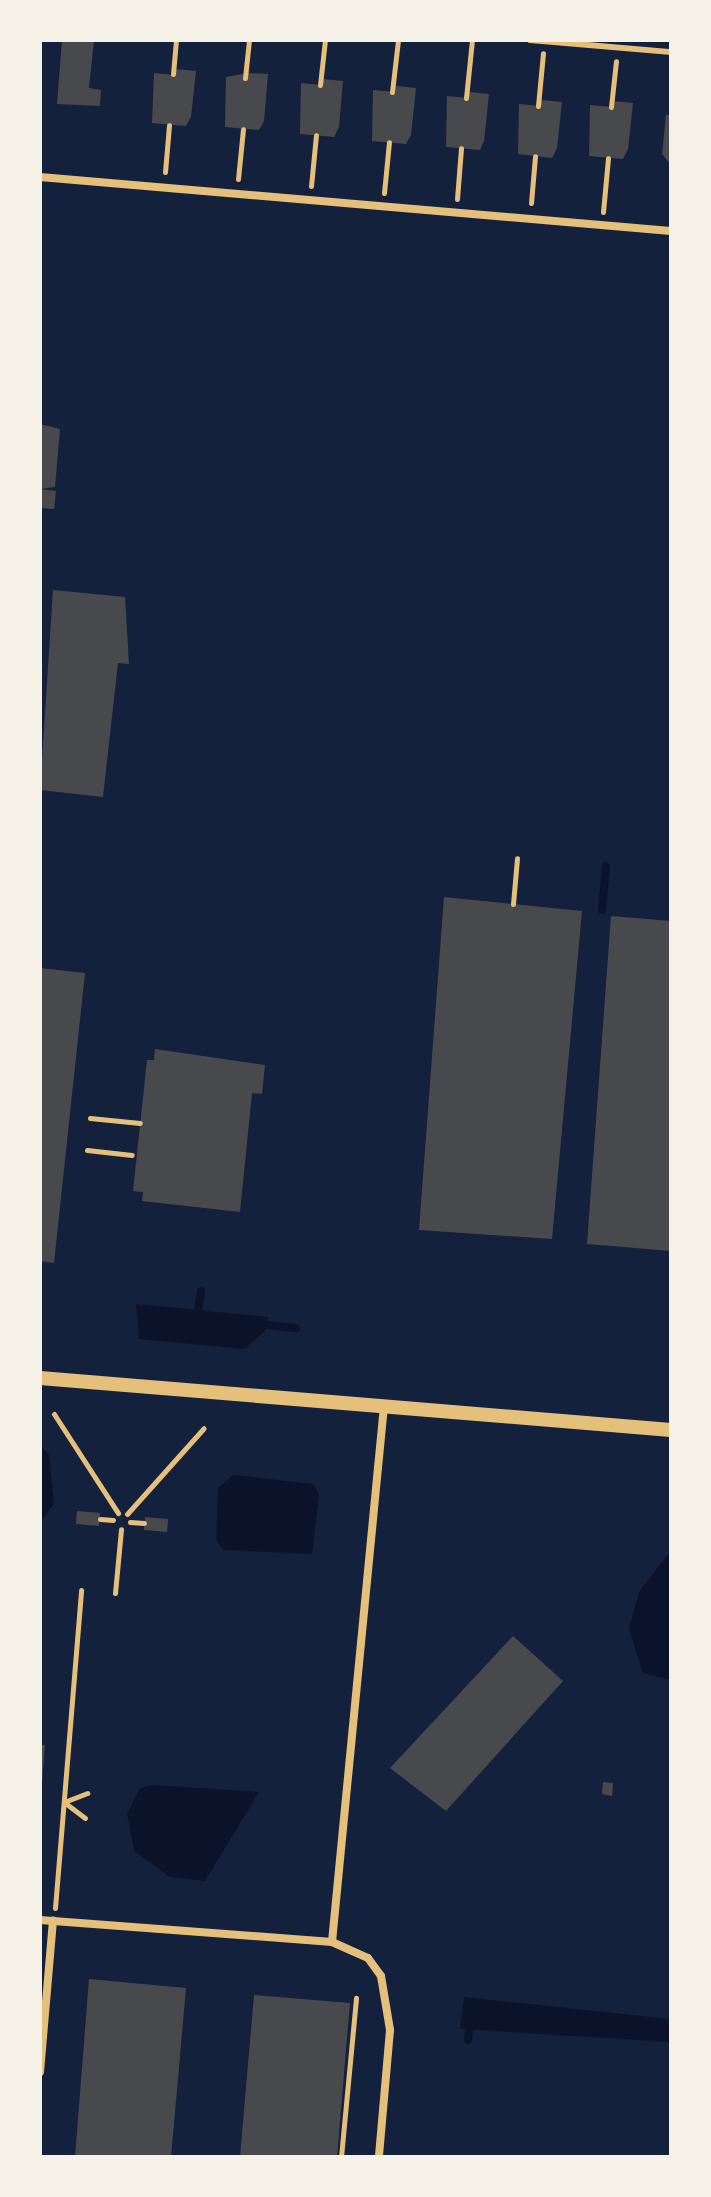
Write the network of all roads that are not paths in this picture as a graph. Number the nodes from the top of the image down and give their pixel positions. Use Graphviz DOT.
graph roads {
  1 [pos="530,40"];
  2 [pos="545,41"];
  3 [pos="671,52"];
  4 [pos="40,177"];
  5 [pos="671,231"];
  6 [pos="40,1378"];
  7 [pos="384,1406"];
  8 [pos="671,1430"];
  9 [pos="40,1920"];
  10 [pos="53,1921"];
  11 [pos="332,1942"];
  12 [pos="40,2072"];
  13 [pos="379,2157"];
  1 -- 2 [label="lane"];
  2 -- 3 [label="lane"];
  4 -- 5 [label="street"];
  6 -- 7 [label="street"];
  7 -- 8 [label="street"];
  7 -- 11 [label="street"];
  9 -- 10 [label="street"];
  10 -- 11 [label="street"];
  10 -- 12 [label="street"];
  11 -- 13 [label="street"];
}
